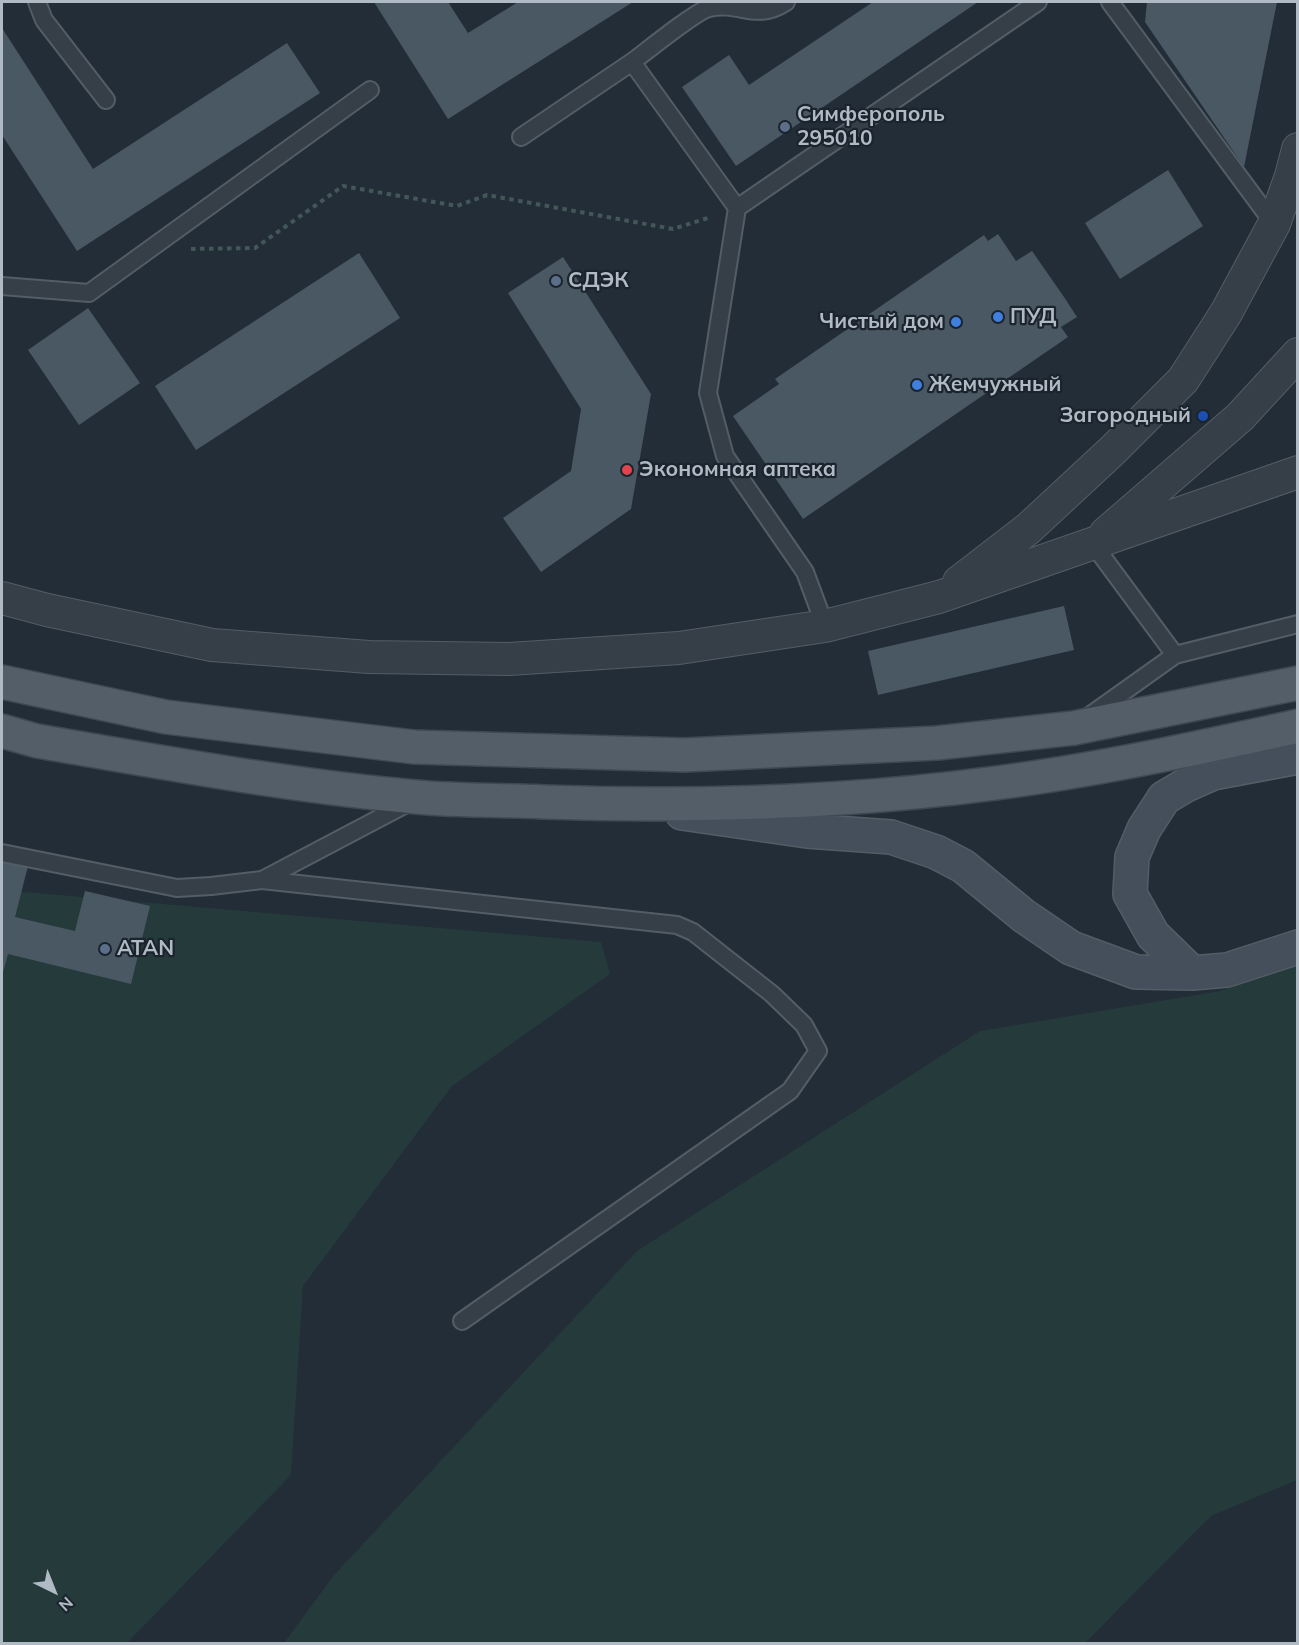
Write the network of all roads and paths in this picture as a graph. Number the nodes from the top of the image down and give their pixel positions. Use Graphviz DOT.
graph roads {
  1 [pos="37,2"];
  2 [pos="786,2"];
  3 [pos="1038,2"];
  4 [pos="1110,2"];
  5 [pos="632,62"];
  6 [pos="370,90"];
  7 [pos="106,100"];
  8 [pos="521,137"];
  9 [pos="1298,149"];
  10 [pos="1284,206"];
  11 [pos="737,208"];
  12 [pos="154,246"];
  13 [pos="2,286"];
  14 [pos="1298,354"];
  15 [pos="1298,472"];
  16 [pos="1093,544"];
  17 [pos="939,597"];
  18 [pos="2,598"];
  19 [pos="1298,624"];
  20 [pos="825,626"];
  21 [pos="1175,655"];
  22 [pos="2,682"];
  23 [pos="1298,683"];
  24 [pos="1298,726"];
  25 [pos="1074,728"];
  26 [pos="2,731"];
  27 [pos="1298,757"];
  28 [pos="420,798"];
  29 [pos="616,804"];
  30 [pos="2,853"];
  31 [pos="262,880"];
  32 [pos="1298,947"];
  33 [pos="1192,974"];
  34 [pos="462,1321"];
  1 -- 7 [label="lane"];
  2 -- 5 [label="lane"];
  3 -- 11 [label="lane"];
  4 -- 10 [label="lane"];
  5 -- 8 [label="lane"];
  5 -- 11 [label="lane"];
  6 -- 12 [label="lane"];
  9 -- 10 [label="street"];
  10 -- 17 [label="street"];
  11 -- 12 [label="path"];
  11 -- 20 [label="lane"];
  12 -- 13 [label="lane"];
  14 -- 16 [label="street"];
  15 -- 16 [label="street"];
  16 -- 17 [label="street"];
  16 -- 21 [label="lane"];
  17 -- 20 [label="street"];
  18 -- 20 [label="street"];
  19 -- 21 [label="lane"];
  21 -- 25 [label="lane"];
  22 -- 25 [label="main road"];
  23 -- 25 [label="main road"];
  24 -- 29 [label="main road"];
  26 -- 28 [label="main road"];
  27 -- 33 [label="main road"];
  28 -- 29 [label="main road"];
  28 -- 31 [label="lane"];
  29 -- 33 [label="main road"];
  30 -- 31 [label="lane"];
  31 -- 34 [label="lane"];
  32 -- 33 [label="main road"];
}
